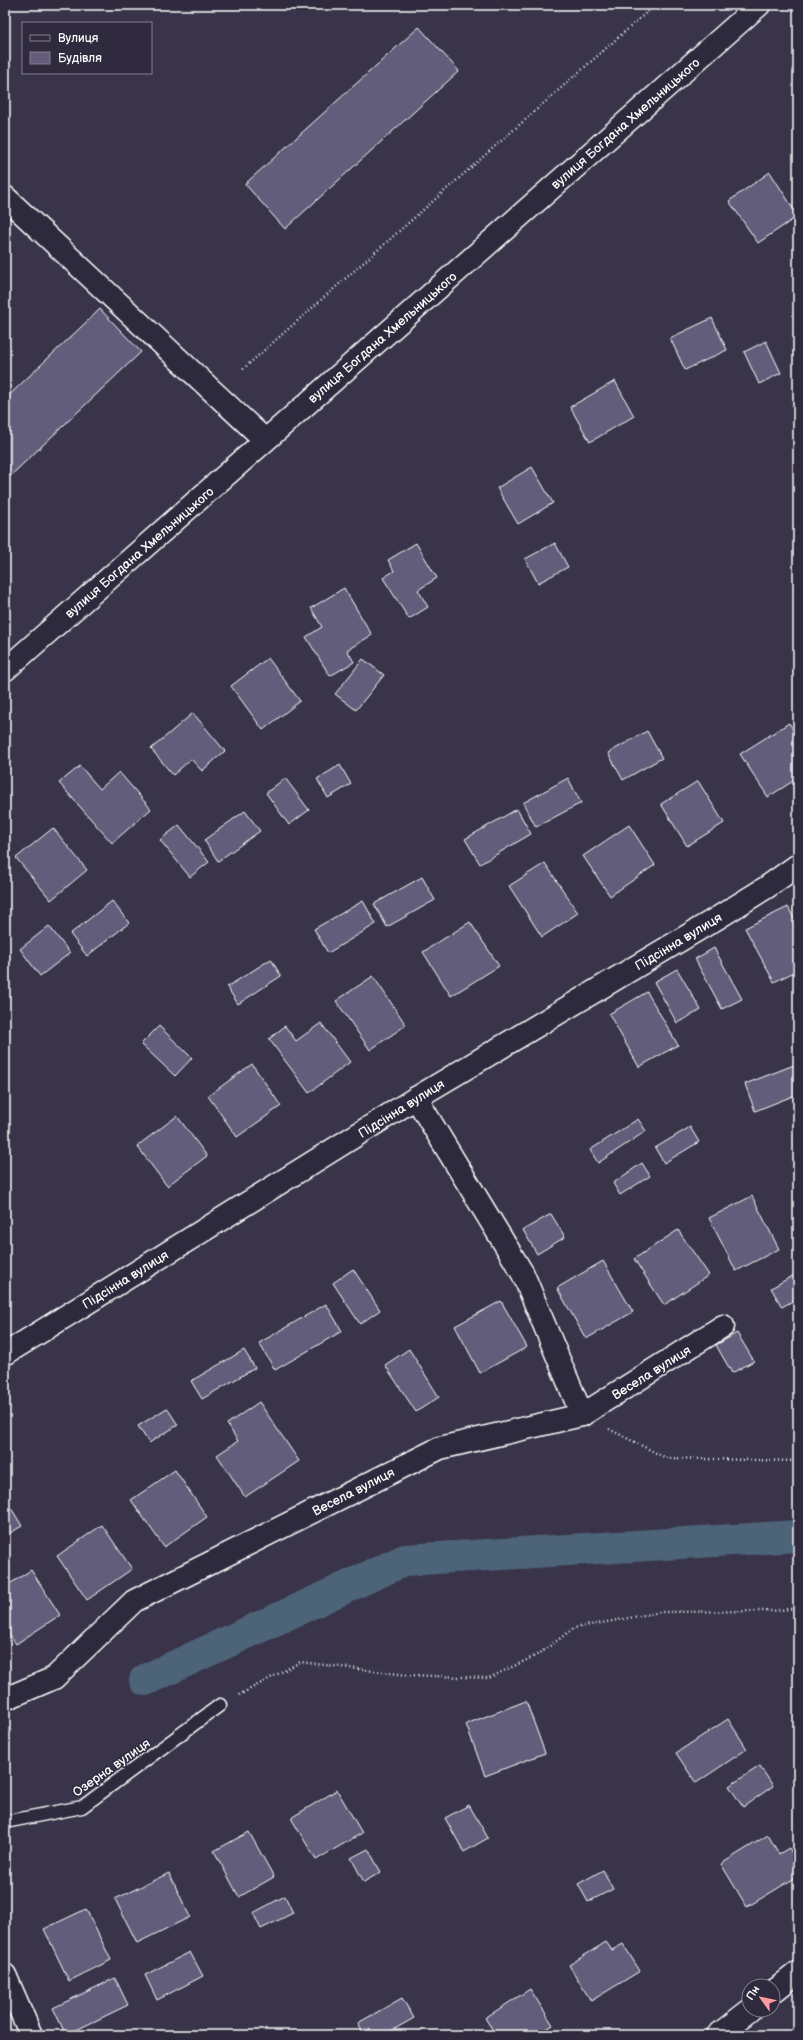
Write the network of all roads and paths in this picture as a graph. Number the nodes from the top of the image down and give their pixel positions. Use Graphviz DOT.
graph roads {
  1 [pos="655,5"];
  2 [pos="758,5"];
  3 [pos="5,197"];
  4 [pos="243,369"];
  5 [pos="265,440"];
  6 [pos="5,670"];
  7 [pos="798,865"];
  8 [pos="416,1098"];
  9 [pos="723,1326"];
  10 [pos="5,1354"];
  11 [pos="582,1415"];
  12 [pos="798,1461"];
  13 [pos="798,1608"];
  14 [pos="5,1699"];
  15 [pos="220,1705"];
  16 [pos="5,1822"];
  17 [pos="798,1972"];
  18 [pos="5,1975"];
  19 [pos="781,1986"];
  20 [pos="741,2017"];
  21 [pos="31,2035"];
  22 [pos="718,2035"];
  1 -- 4 [label="path"];
  2 -- 5 [label="street, вулиця Богдана Хмельницького"];
  3 -- 5 [label="street"];
  5 -- 6 [label="street, вулиця Богдана Хмельницького"];
  7 -- 8 [label="street, Підсінна вулиця"];
  8 -- 10 [label="street, Підсінна вулиця"];
  8 -- 11 [label="street"];
  9 -- 11 [label="street, Весела вулиця"];
  11 -- 12 [label="path"];
  11 -- 14 [label="street, Весела вулиця"];
  13 -- 15 [label="path"];
  15 -- 16 [label="lane, Озерна вулиця"];
  17 -- 19 [label="street"];
  18 -- 21 [label="street"];
  20 -- 22 [label="street"];
}
